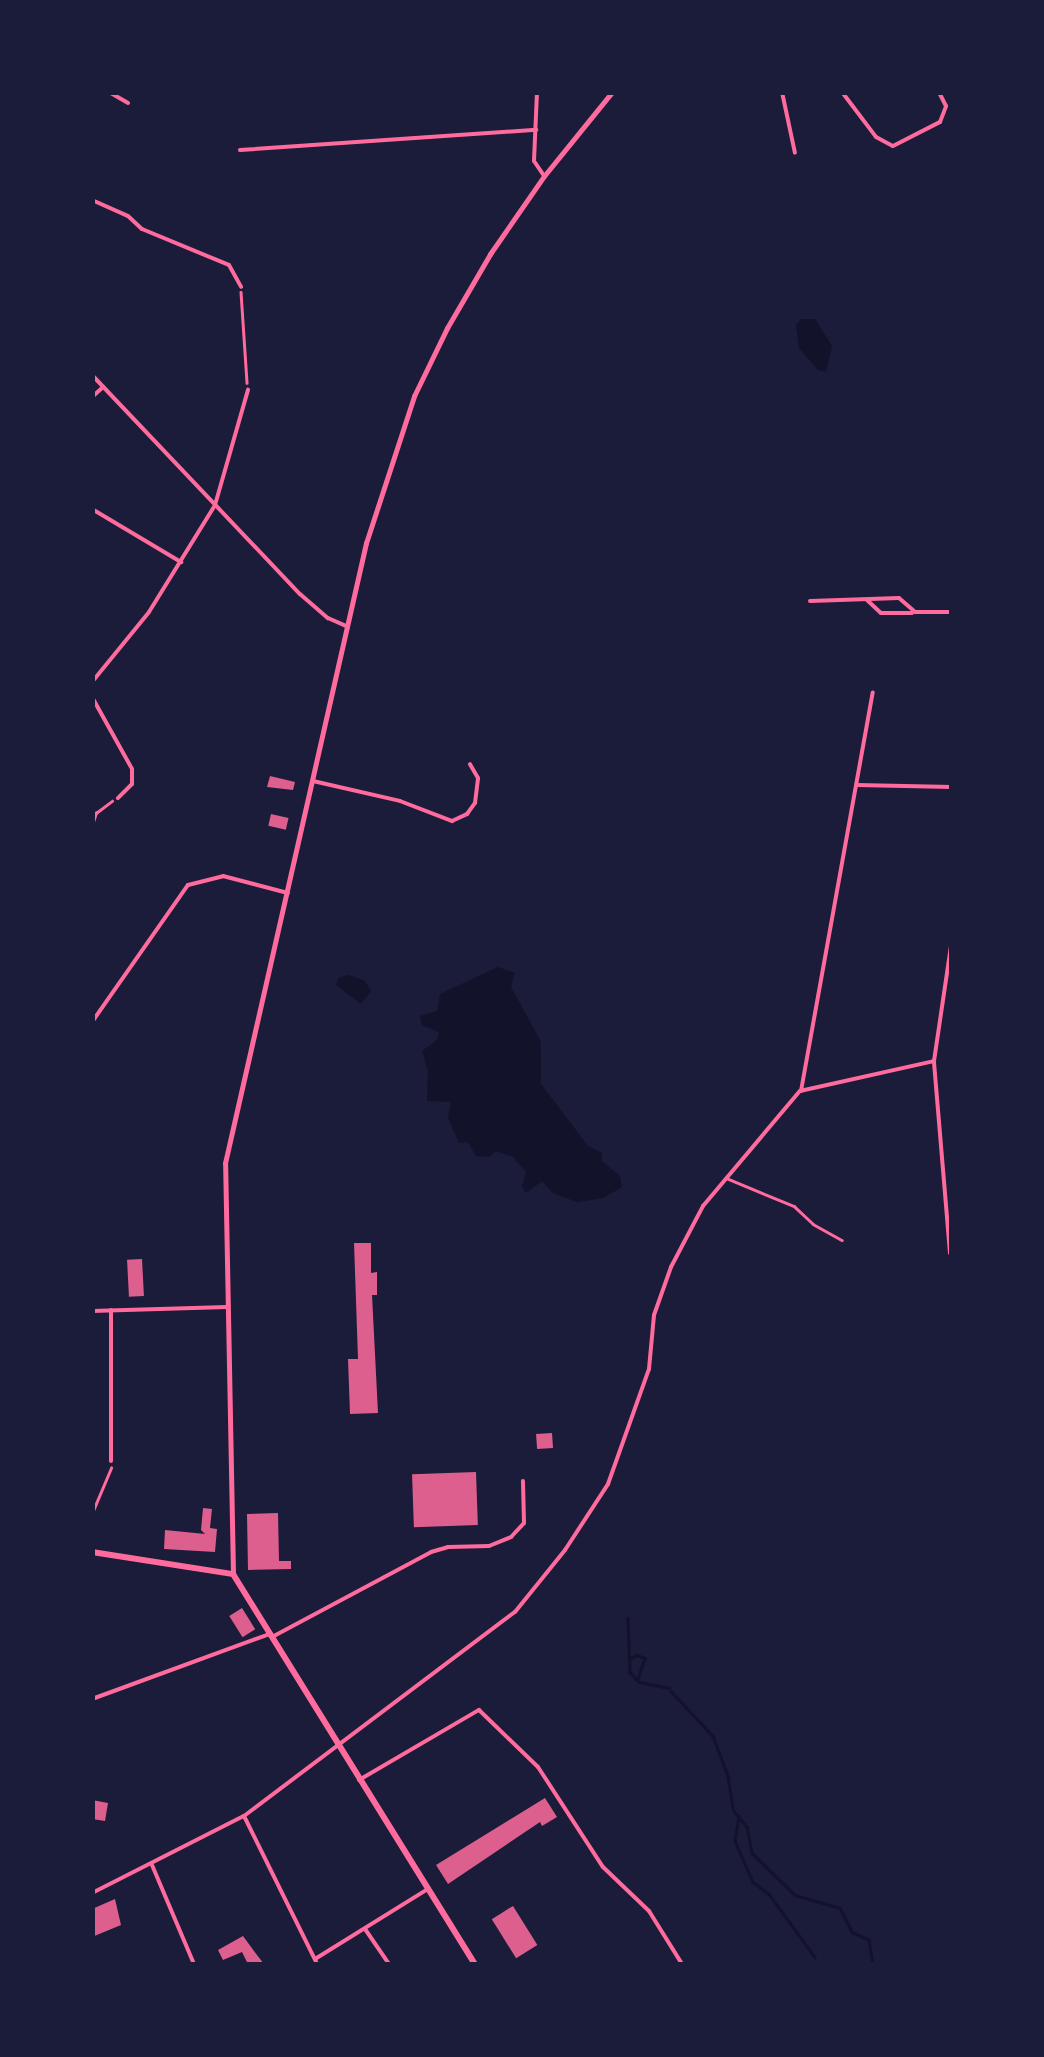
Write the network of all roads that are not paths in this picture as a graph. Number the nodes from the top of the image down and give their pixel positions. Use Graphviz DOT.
graph roads {
  1 [pos="108,92"];
  2 [pos="537,92"];
  3 [pos="612,92"];
  4 [pos="782,92"];
  5 [pos="842,92"];
  6 [pos="939,92"];
  7 [pos="128,102"];
  8 [pos="536,130"];
  9 [pos="240,150"];
  10 [pos="795,153"];
  11 [pos="544,176"];
  12 [pos="92,200"];
  13 [pos="241,286"];
  14 [pos="92,375"];
  15 [pos="104,387"];
  16 [pos="248,390"];
  17 [pos="92,397"];
  18 [pos="216,505"];
  19 [pos="92,509"];
  20 [pos="181,562"];
  21 [pos="867,600"];
  22 [pos="810,601"];
  23 [pos="914,612"];
  24 [pos="952,612"];
  25 [pos="348,627"];
  26 [pos="92,682"];
  27 [pos="873,692"];
  28 [pos="92,697"];
  29 [pos="470,764"];
  30 [pos="313,781"];
  31 [pos="857,785"];
  32 [pos="952,787"];
  33 [pos="118,798"];
  34 [pos="288,893"];
  35 [pos="952,939"];
  36 [pos="92,1022"];
  37 [pos="934,1061"];
  38 [pos="800,1091"];
  39 [pos="725,1178"];
  40 [pos="842,1240"];
  41 [pos="950,1254"];
  42 [pos="227,1307"];
  43 [pos="112,1310"];
  44 [pos="92,1311"];
  45 [pos="110,1460"];
  46 [pos="523,1481"];
  47 [pos="92,1552"];
  48 [pos="233,1574"];
  49 [pos="272,1636"];
  50 [pos="92,1699"];
  51 [pos="339,1746"];
  52 [pos="359,1780"];
  53 [pos="244,1816"];
  54 [pos="152,1865"];
  55 [pos="428,1889"];
  56 [pos="92,1893"];
  57 [pos="366,1928"];
  58 [pos="316,1962"];
  59 [pos="679,1963"];
  60 [pos="194,1964"];
  61 [pos="389,1964"];
  62 [pos="475,1964"];
  1 -- 7 [label="street"];
  2 -- 8 [label="street"];
  3 -- 11 [label="street"];
  4 -- 10 [label="street"];
  5 -- 6 [label="street"];
  8 -- 9 [label="street"];
  8 -- 11 [label="street"];
  11 -- 25 [label="street"];
  12 -- 13 [label="street"];
  14 -- 15 [label="street"];
  15 -- 17 [label="street"];
  15 -- 18 [label="street"];
  16 -- 18 [label="street"];
  18 -- 20 [label="street"];
  18 -- 25 [label="street"];
  19 -- 20 [label="street"];
  20 -- 26 [label="street"];
  21 -- 22 [label="street"];
  21 -- 23 [label="street"];
  21 -- 23 [label="street"];
  23 -- 24 [label="street"];
  25 -- 30 [label="street"];
  27 -- 31 [label="street"];
  28 -- 33 [label="street"];
  29 -- 30 [label="street"];
  30 -- 34 [label="street"];
  31 -- 32 [label="street"];
  31 -- 38 [label="street"];
  34 -- 36 [label="street"];
  34 -- 42 [label="street"];
  35 -- 37 [label="street"];
  37 -- 38 [label="street"];
  37 -- 41 [label="street"];
  38 -- 39 [label="street"];
  39 -- 40 [label="lane"];
  39 -- 51 [label="street"];
  42 -- 43 [label="street"];
  42 -- 48 [label="street"];
  43 -- 44 [label="street"];
  43 -- 45 [label="street"];
  46 -- 49 [label="street"];
  47 -- 48 [label="main road"];
  48 -- 49 [label="main road"];
  49 -- 50 [label="street"];
  49 -- 51 [label="main road"];
  51 -- 52 [label="main road"];
  51 -- 53 [label="street"];
  52 -- 55 [label="main road"];
  52 -- 59 [label="street"];
  53 -- 54 [label="street"];
  53 -- 58 [label="street"];
  54 -- 56 [label="street"];
  54 -- 60 [label="street"];
  55 -- 57 [label="street"];
  55 -- 62 [label="main road"];
  57 -- 58 [label="street"];
  57 -- 61 [label="street"];
}
